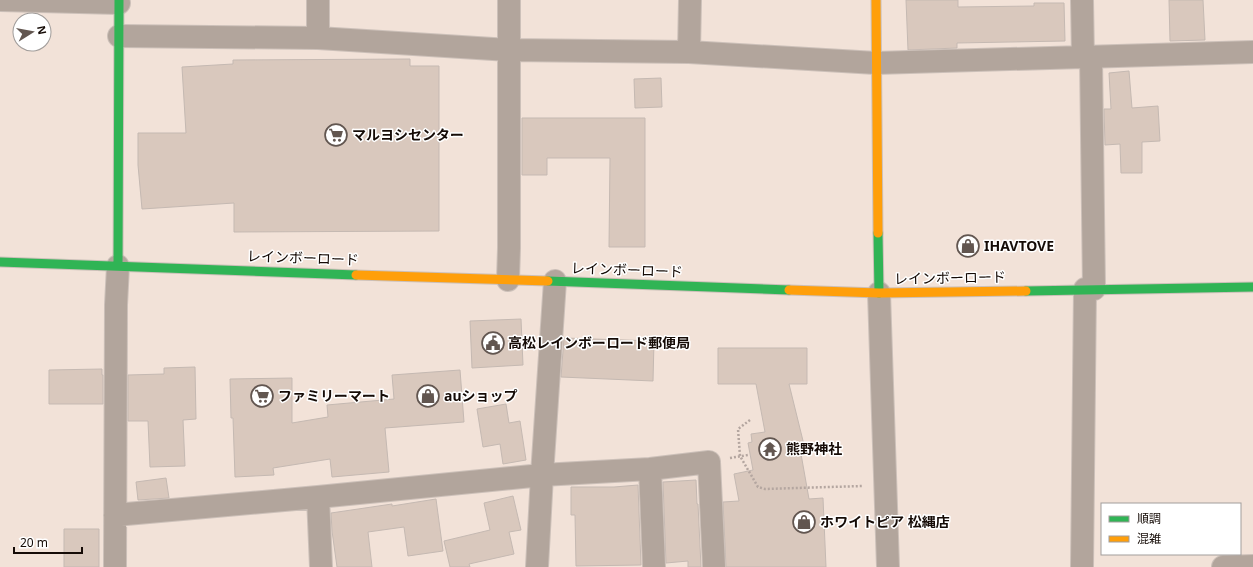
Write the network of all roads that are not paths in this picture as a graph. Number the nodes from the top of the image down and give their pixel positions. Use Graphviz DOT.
graph roads {
  1 [pos="0,0"];
  2 [pos="318,0"];
  3 [pos="509,0"];
  4 [pos="690,0"];
  5 [pos="876,0"];
  6 [pos="1082,0"];
  7 [pos="119,1"];
  8 [pos="119,36"];
  9 [pos="318,38"];
  10 [pos="509,50"];
  11 [pos="689,52"];
  12 [pos="1253,52"];
  13 [pos="1087,58"];
  14 [pos="876,63"];
  15 [pos="0,262"];
  16 [pos="118,266"];
  17 [pos="508,280"];
  18 [pos="554,281"];
  19 [pos="1253,287"];
  20 [pos="1089,289"];
  21 [pos="879,293"];
  22 [pos="650,469"];
  23 [pos="542,475"];
  24 [pos="318,498"];
  25 [pos="115,515"];
  26 [pos="1253,566"];
  27 [pos="115,567"];
  28 [pos="321,567"];
  29 [pos="537,567"];
  30 [pos="654,567"];
  31 [pos="714,567"];
  32 [pos="888,567"];
  33 [pos="1082,567"];
  34 [pos="1223,567"];
  1 -- 7 [label="street"];
  2 -- 9 [label="street"];
  3 -- 10 [label="street"];
  4 -- 11 [label="street"];
  5 -- 14 [label="street"];
  6 -- 13 [label="street"];
  7 -- 8 [label="street"];
  8 -- 9 [label="street"];
  8 -- 16 [label="street"];
  9 -- 10 [label="street"];
  10 -- 11 [label="street"];
  10 -- 17 [label="street"];
  11 -- 14 [label="street"];
  12 -- 13 [label="street"];
  13 -- 14 [label="street"];
  13 -- 20 [label="street"];
  14 -- 21 [label="street"];
  15 -- 16 [label="street, レインボーロード"];
  16 -- 17 [label="street, レインボーロード"];
  16 -- 25 [label="street"];
  17 -- 18 [label="street, レインボーロード"];
  18 -- 21 [label="street, レインボーロード"];
  18 -- 23 [label="street"];
  19 -- 20 [label="street, レインボーロード"];
  20 -- 21 [label="street, レインボーロード"];
  20 -- 33 [label="street"];
  21 -- 32 [label="street"];
  22 -- 23 [label="street"];
  22 -- 30 [label="street"];
  22 -- 31 [label="street"];
  23 -- 24 [label="street"];
  23 -- 29 [label="street"];
  24 -- 25 [label="street"];
  24 -- 28 [label="street"];
  25 -- 27 [label="street"];
  26 -- 34 [label="street"];
}
